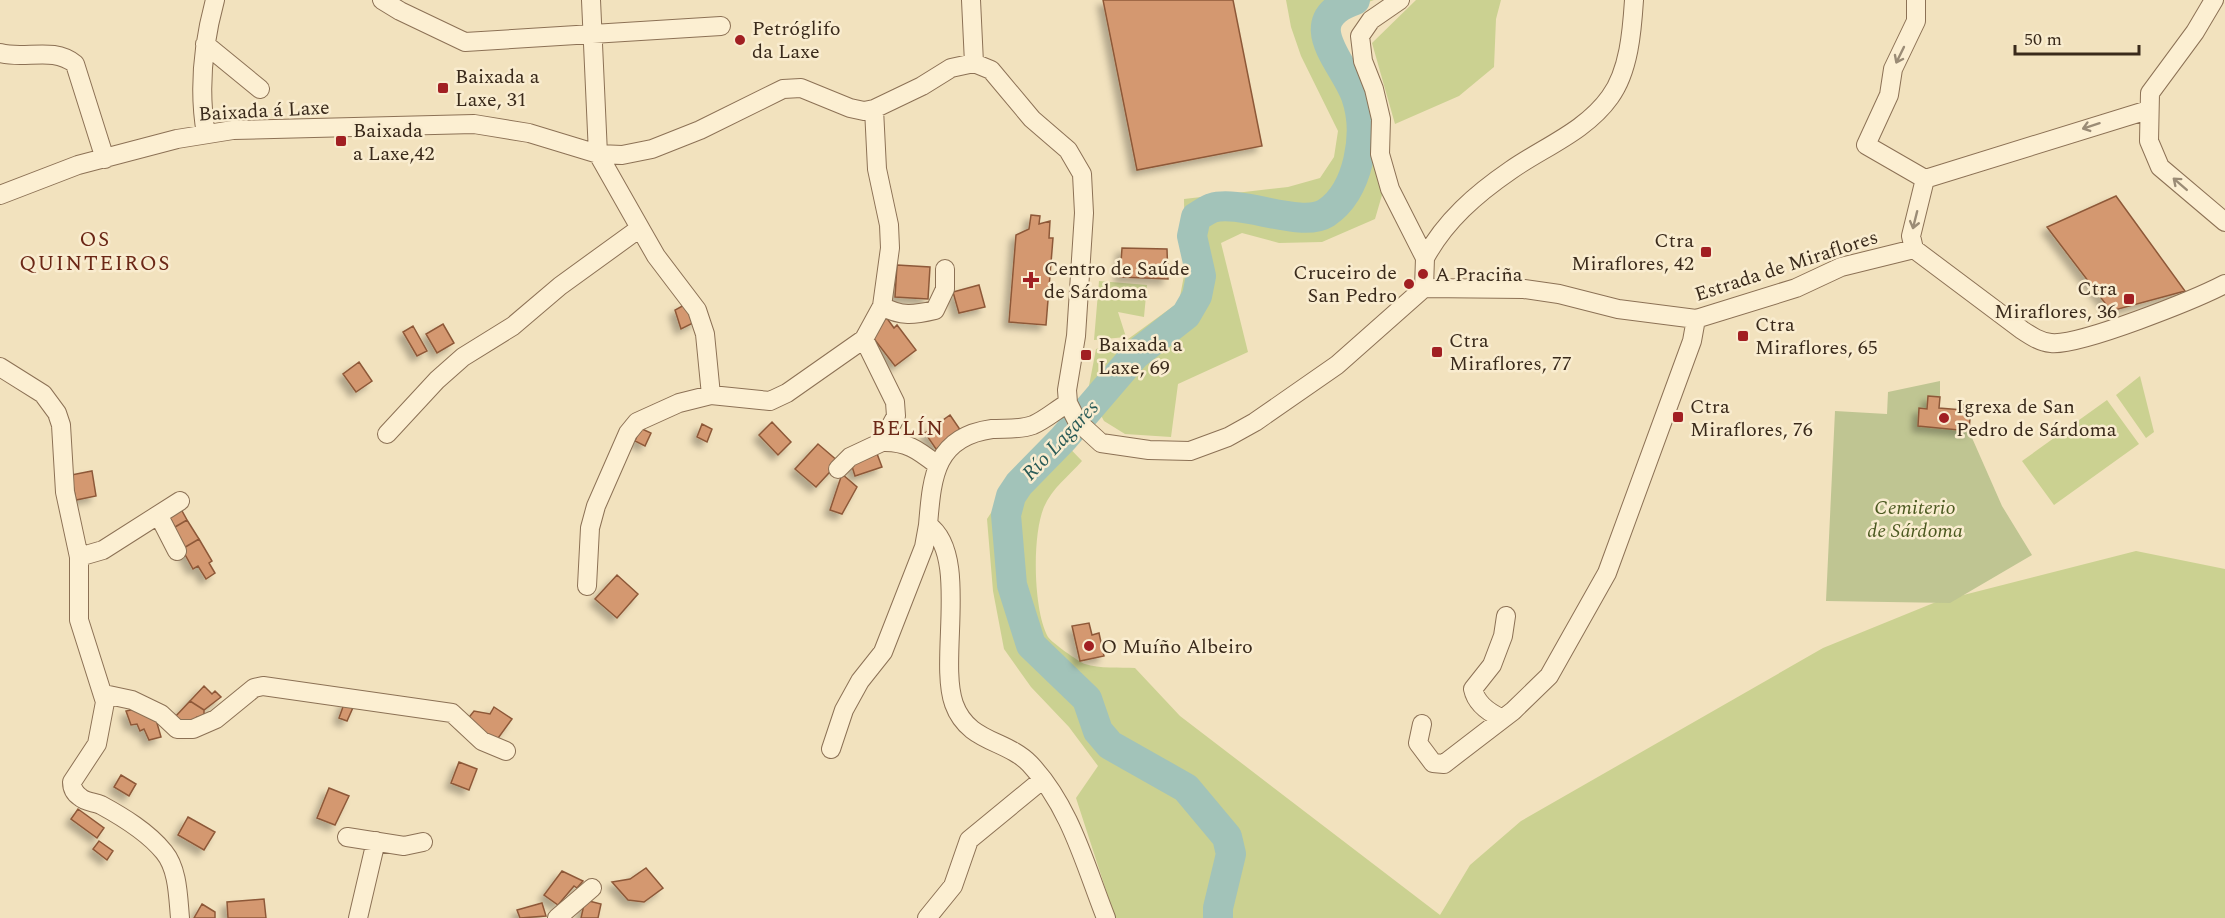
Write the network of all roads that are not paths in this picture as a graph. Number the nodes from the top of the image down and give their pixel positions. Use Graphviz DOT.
graph roads {
  1 [pos="215,0"];
  2 [pos="382,0"];
  3 [pos="591,0"];
  4 [pos="971,0"];
  5 [pos="1400,0"];
  6 [pos="1634,0"];
  7 [pos="1917,0"];
  8 [pos="2214,0"];
  9 [pos="721,26"];
  10 [pos="593,35"];
  11 [pos="205,44"];
  12 [pos="0,53"];
  13 [pos="974,63"];
  14 [pos="260,89"];
  15 [pos="874,109"];
  16 [pos="2148,110"];
  17 [pos="206,134"];
  18 [pos="598,154"];
  19 [pos="105,159"];
  20 [pos="1925,179"];
  21 [pos="0,195"];
  22 [pos="2225,222"];
  23 [pos="640,228"];
  24 [pos="1914,249"];
  25 [pos="1425,258"];
  26 [pos="945,269"];
  27 [pos="2225,284"];
  28 [pos="1424,288"];
  29 [pos="882,306"];
  30 [pos="1696,319"];
  31 [pos="864,339"];
  32 [pos="0,367"];
  33 [pos="711,395"];
  34 [pos="1069,406"];
  35 [pos="387,434"];
  36 [pos="882,442"];
  37 [pos="936,464"];
  38 [pos="838,469"];
  39 [pos="180,501"];
  40 [pos="159,516"];
  41 [pos="928,525"];
  42 [pos="177,551"];
  43 [pos="79,557"];
  44 [pos="587,586"];
  45 [pos="1506,616"];
  46 [pos="104,694"];
  47 [pos="1501,718"];
  48 [pos="1422,723"];
  49 [pos="831,749"];
  50 [pos="506,751"];
  51 [pos="1042,780"];
  52 [pos="347,837"];
  53 [pos="376,841"];
  54 [pos="423,843"];
  55 [pos="592,888"];
  56 [pos="180,918"];
  57 [pos="358,918"];
  58 [pos="557,918"];
  59 [pos="927,918"];
  60 [pos="1106,918"];
  1 -- 11 [label="street"];
  2 -- 10 [label="street"];
  3 -- 10 [label="street"];
  4 -- 13 [label="street"];
  5 -- 25 [label="street"];
  6 -- 25 [label="street"];
  7 -- 20 [label="street, one-way"];
  8 -- 16 [label="street"];
  9 -- 10 [label="street"];
  10 -- 18 [label="street"];
  11 -- 14 [label="street"];
  11 -- 17 [label="street"];
  12 -- 19 [label="street"];
  13 -- 15 [label="street"];
  13 -- 34 [label="street"];
  15 -- 18 [label="street, Baixada á Laxe"];
  15 -- 29 [label="street"];
  16 -- 20 [label="street, one-way"];
  22 -- 16 [label="street, one-way"];
  17 -- 18 [label="street, Baixada á Laxe"];
  17 -- 19 [label="street, Baixada á Laxe"];
  18 -- 23 [label="street"];
  19 -- 21 [label="street, Baixada á Laxe"];
  20 -- 24 [label="street, one-way"];
  23 -- 33 [label="street"];
  23 -- 35 [label="street"];
  24 -- 27 [label="street"];
  24 -- 30 [label="street, Estrada de Miraflores"];
  25 -- 28 [label="street"];
  26 -- 29 [label="street"];
  28 -- 30 [label="street, Estrada de Miraflores"];
  28 -- 34 [label="street"];
  29 -- 31 [label="street"];
  30 -- 47 [label="street"];
  31 -- 33 [label="street"];
  31 -- 36 [label="street"];
  32 -- 43 [label="street"];
  33 -- 44 [label="street"];
  34 -- 37 [label="street"];
  36 -- 37 [label="street"];
  36 -- 38 [label="street"];
  37 -- 41 [label="street"];
  39 -- 40 [label="street"];
  40 -- 42 [label="street"];
  40 -- 43 [label="street"];
  41 -- 49 [label="street"];
  41 -- 51 [label="street"];
  43 -- 46 [label="street"];
  45 -- 47 [label="street"];
  46 -- 50 [label="street"];
  46 -- 56 [label="street"];
  47 -- 48 [label="street"];
  51 -- 59 [label="street"];
  51 -- 60 [label="street"];
  52 -- 53 [label="street"];
  53 -- 54 [label="street"];
  53 -- 57 [label="street"];
  55 -- 58 [label="street"];
}
